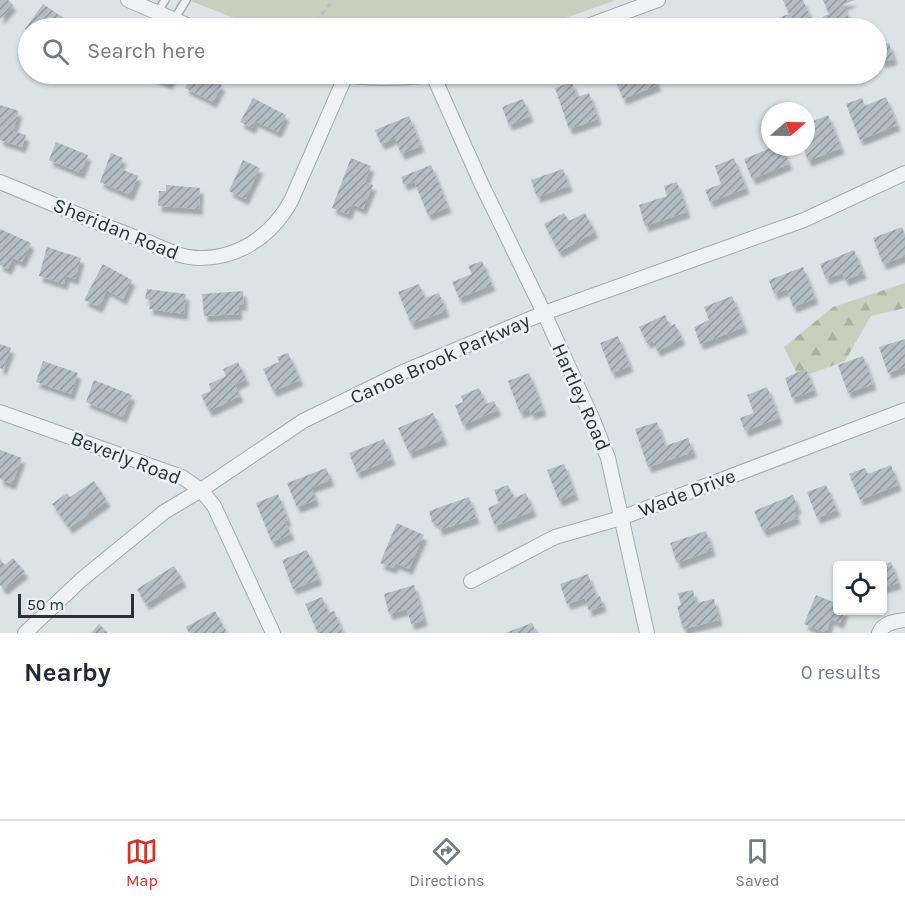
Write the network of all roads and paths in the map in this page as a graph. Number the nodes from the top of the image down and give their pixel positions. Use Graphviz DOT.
graph roads {
  1 [pos="128,0"];
  2 [pos="165,0"];
  3 [pos="186,0"];
  4 [pos="333,0"];
  5 [pos="657,0"];
  6 [pos="157,13"];
  7 [pos="169,18"];
  8 [pos="175,18"];
  9 [pos="319,18"];
  10 [pos="609,18"];
  11 [pos="339,84"];
  12 [pos="443,84"];
  13 [pos="905,173"];
  14 [pos="0,182"];
  15 [pos="544,313"];
  16 [pos="905,410"];
  17 [pos="0,412"];
  18 [pos="201,490"];
  19 [pos="621,518"];
  20 [pos="471,581"];
  21 [pos="905,620"];
  22 [pos="25,633"];
  23 [pos="273,633"];
  24 [pos="647,633"];
  25 [pos="879,633"];
  1 -- 6 [label="street"];
  2 -- 6 [label="lane"];
  3 -- 8 [label="lane"];
  4 -- 9 [label="path"];
  5 -- 10 [label="street"];
  6 -- 7 [label="street"];
  11 -- 14 [label="street, Sheridan Road"];
  12 -- 15 [label="street, Hartley Road"];
  13 -- 15 [label="street, Canoe Brook Parkway"];
  15 -- 18 [label="street, Canoe Brook Parkway"];
  15 -- 19 [label="street, Hartley Road"];
  16 -- 19 [label="street, Wade Drive"];
  17 -- 18 [label="street, Beverly Road"];
  18 -- 22 [label="street, Canoe Brook Parkway"];
  18 -- 23 [label="street, Beverly Road"];
  19 -- 20 [label="street, Wade Drive"];
  19 -- 24 [label="street, Hartley Road"];
  21 -- 25 [label="street"];
}
